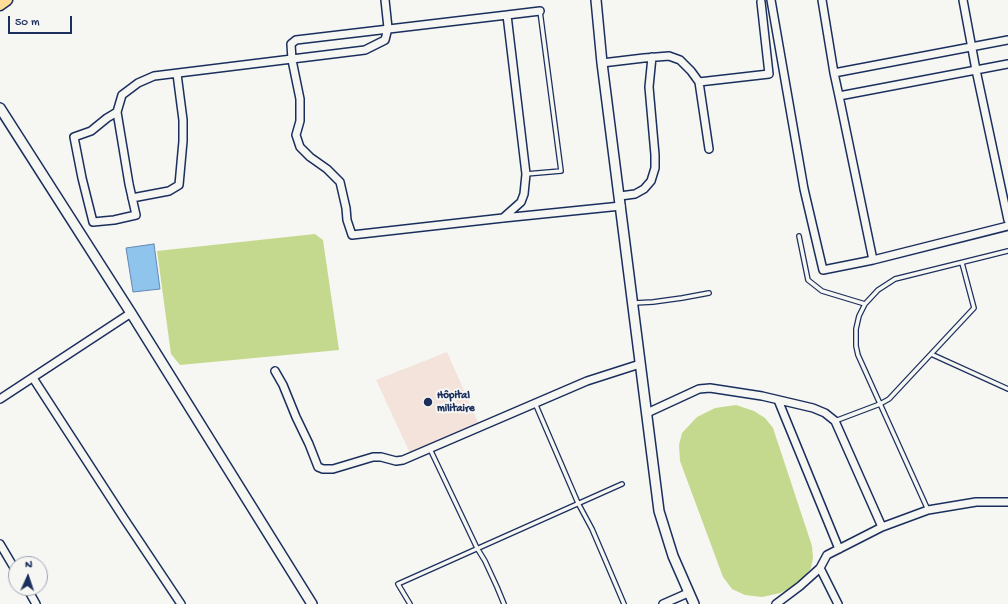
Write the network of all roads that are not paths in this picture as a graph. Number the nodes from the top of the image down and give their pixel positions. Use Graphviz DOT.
graph roads {
  1 [pos="7,0"];
  2 [pos="385,0"];
  3 [pos="596,0"];
  4 [pos="771,0"];
  5 [pos="822,0"];
  6 [pos="963,0"];
  7 [pos="761,2"];
  8 [pos="0,5"];
  9 [pos="540,11"];
  10 [pos="507,15"];
  11 [pos="388,28"];
  12 [pos="1008,40"];
  13 [pos="972,46"];
  14 [pos="652,57"];
  15 [pos="292,60"];
  16 [pos="602,63"];
  17 [pos="1008,64"];
  18 [pos="976,70"];
  19 [pos="834,73"];
  20 [pos="177,74"];
  21 [pos="699,82"];
  22 [pos="839,96"];
  23 [pos="0,108"];
  24 [pos="117,112"];
  25 [pos="709,148"];
  26 [pos="526,174"];
  27 [pos="620,196"];
  28 [pos="132,198"];
  29 [pos="621,206"];
  30 [pos="503,218"];
  31 [pos="1008,220"];
  32 [pos="1008,226"];
  33 [pos="799,236"];
  34 [pos="1008,251"];
  35 [pos="873,260"];
  36 [pos="962,263"];
  37 [pos="709,293"];
  38 [pos="633,303"];
  39 [pos="865,304"];
  40 [pos="131,313"];
  41 [pos="931,354"];
  42 [pos="640,364"];
  43 [pos="275,371"];
  44 [pos="33,378"];
  45 [pos="1008,389"];
  46 [pos="0,399"];
  47 [pos="778,400"];
  48 [pos="535,403"];
  49 [pos="880,404"];
  50 [pos="647,413"];
  51 [pos="835,421"];
  52 [pos="430,448"];
  53 [pos="622,484"];
  54 [pos="1008,502"];
  55 [pos="578,504"];
  56 [pos="928,510"];
  57 [pos="882,526"];
  58 [pos="0,544"];
  59 [pos="477,548"];
  60 [pos="839,549"];
  61 [pos="8,558"];
  62 [pos="820,568"];
  63 [pos="688,593"];
  64 [pos="181,604"];
  65 [pos="312,604"];
  66 [pos="410,604"];
  67 [pos="504,604"];
  68 [pos="624,604"];
  69 [pos="663,604"];
  70 [pos="694,604"];
  71 [pos="776,604"];
  72 [pos="838,604"];
  1 -- 8 [label="main road"];
  2 -- 11 [label="street"];
  3 -- 16 [label="street"];
  4 -- 35 [label="street"];
  5 -- 19 [label="street"];
  6 -- 13 [label="street"];
  7 -- 21 [label="street"];
  9 -- 10 [label="street"];
  9 -- 26 [label="lane"];
  10 -- 11 [label="street"];
  10 -- 26 [label="street"];
  11 -- 15 [label="street"];
  11 -- 15 [label="street"];
  12 -- 13 [label="street"];
  13 -- 18 [label="street"];
  13 -- 19 [label="street"];
  14 -- 16 [label="street"];
  14 -- 21 [label="street"];
  14 -- 27 [label="street"];
  15 -- 20 [label="street"];
  15 -- 30 [label="street"];
  16 -- 27 [label="street"];
  17 -- 18 [label="street"];
  18 -- 22 [label="street"];
  18 -- 31 [label="street"];
  19 -- 22 [label="street"];
  20 -- 24 [label="street"];
  20 -- 28 [label="street"];
  21 -- 25 [label="street"];
  22 -- 35 [label="street"];
  23 -- 40 [label="street"];
  24 -- 28 [label="street"];
  24 -- 28 [label="street"];
  26 -- 30 [label="street"];
  27 -- 29 [label="street"];
  29 -- 30 [label="street"];
  29 -- 38 [label="street"];
  32 -- 35 [label="street"];
  33 -- 39 [label="lane"];
  34 -- 36 [label="lane"];
  36 -- 39 [label="lane"];
  36 -- 41 [label="lane"];
  37 -- 38 [label="lane"];
  38 -- 42 [label="street"];
  39 -- 49 [label="lane"];
  40 -- 44 [label="street"];
  40 -- 65 [label="street"];
  41 -- 45 [label="lane"];
  41 -- 49 [label="lane"];
  42 -- 48 [label="street"];
  42 -- 50 [label="street"];
  43 -- 52 [label="street"];
  44 -- 46 [label="street"];
  44 -- 64 [label="street"];
  47 -- 50 [label="street"];
  47 -- 51 [label="street"];
  47 -- 60 [label="street"];
  48 -- 52 [label="street"];
  48 -- 55 [label="lane"];
  49 -- 51 [label="lane"];
  49 -- 56 [label="lane"];
  50 -- 63 [label="street"];
  51 -- 57 [label="street"];
  52 -- 59 [label="lane"];
  53 -- 55 [label="lane"];
  54 -- 56 [label="street"];
  55 -- 59 [label="lane"];
  55 -- 68 [label="lane"];
  56 -- 57 [label="street"];
  57 -- 60 [label="street"];
  58 -- 61 [label="street"];
  59 -- 66 [label="lane"];
  59 -- 67 [label="lane"];
  60 -- 62 [label="street"];
  62 -- 71 [label="street"];
  62 -- 72 [label="street"];
  63 -- 69 [label="street"];
  63 -- 70 [label="street"];
}
